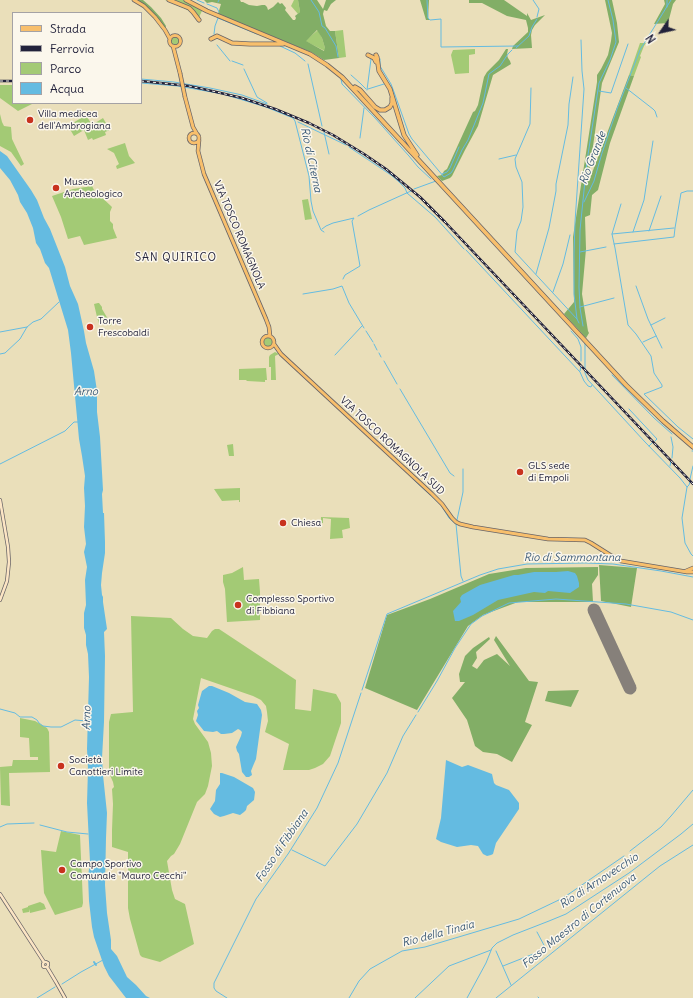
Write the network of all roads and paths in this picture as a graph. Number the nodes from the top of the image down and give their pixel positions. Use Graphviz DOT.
graph roads {
  1 [pos="134,0"];
  2 [pos="169,0"];
  3 [pos="186,0"];
  4 [pos="189,0"];
  5 [pos="202,9"];
  6 [pos="192,10"];
  7 [pos="199,20"];
  8 [pos="165,30"];
  9 [pos="174,36"];
  10 [pos="170,39"];
  11 [pos="211,39"];
  12 [pos="173,46"];
  13 [pos="178,46"];
  14 [pos="309,53"];
  15 [pos="381,54"];
  16 [pos="368,55"];
  17 [pos="375,55"];
  18 [pos="176,57"];
  19 [pos="377,62"];
  20 [pos="350,83"];
  21 [pos="355,87"];
  22 [pos="192,125"];
  23 [pos="196,134"];
  24 [pos="190,135"];
  25 [pos="199,140"];
  26 [pos="193,143"];
  27 [pos="198,151"];
  28 [pos="417,155"];
  29 [pos="268,336"];
  30 [pos="274,344"];
  31 [pos="271,348"];
  32 [pos="281,354"];
  33 [pos="693,446"];
  34 [pos="0,500"];
  35 [pos="693,568"];
  36 [pos="684,572"];
  37 [pos="693,572"];
  38 [pos="0,600"];
  39 [pos="0,894"];
  40 [pos="65,998"];
  1 -- 8 [label="main road"];
  2 -- 6 [label="highway"];
  3 -- 5 [label="highway"];
  4 -- 5 [label="highway"];
  5 -- 6 [label="highway"];
  5 -- 14 [label="highway"];
  6 -- 7 [label="highway"];
  8 -- 9 [label="main road"];
  8 -- 10 [label="main road"];
  9 -- 10 [label="main road"];
  9 -- 13 [label="main road"];
  10 -- 12 [label="main road"];
  11 -- 14 [label="highway"];
  12 -- 13 [label="main road"];
  12 -- 18 [label="main road"];
  13 -- 18 [label="main road"];
  14 -- 20 [label="highway"];
  15 -- 19 [label="highway"];
  16 -- 19 [label="highway"];
  17 -- 19 [label="highway"];
  18 -- 22 [label="main road, bridge"];
  19 -- 21 [label="highway"];
  19 -- 28 [label="highway"];
  20 -- 21 [label="highway"];
  20 -- 33 [label="highway"];
  21 -- 28 [label="highway"];
  22 -- 23 [label="main road"];
  22 -- 24 [label="main road"];
  23 -- 24 [label="main road"];
  23 -- 25 [label="main road"];
  24 -- 26 [label="main road, VIA TOSCO ROMAGNOLA"];
  25 -- 26 [label="main road"];
  25 -- 27 [label="main road, VIA TOSCO ROMAGNOLA"];
  26 -- 27 [label="main road, VIA TOSCO ROMAGNOLA"];
  27 -- 29 [label="main road, VIA TOSCO ROMAGNOLA"];
  28 -- 33 [label="highway"];
  29 -- 30 [label="main road, VIA TOSCO ROMAGNOLA"];
  29 -- 31 [label="main road, VIA TOSCO ROMAGNOLA"];
  30 -- 31 [label="main road"];
  30 -- 32 [label="main road, VIA TOSCO ROMAGNOLA SUD"];
  31 -- 32 [label="main road, VIA TOSCO ROMAGNOLA SUD"];
  32 -- 36 [label="main road, VIA TOSCO ROMAGNOLA SUD"];
  34 -- 38 [label="main road"];
  35 -- 36 [label="main road"];
  36 -- 37 [label="main road, VIA TOSCO ROMAGNOLA SUD"];
  39 -- 40 [label="main road"];
}
